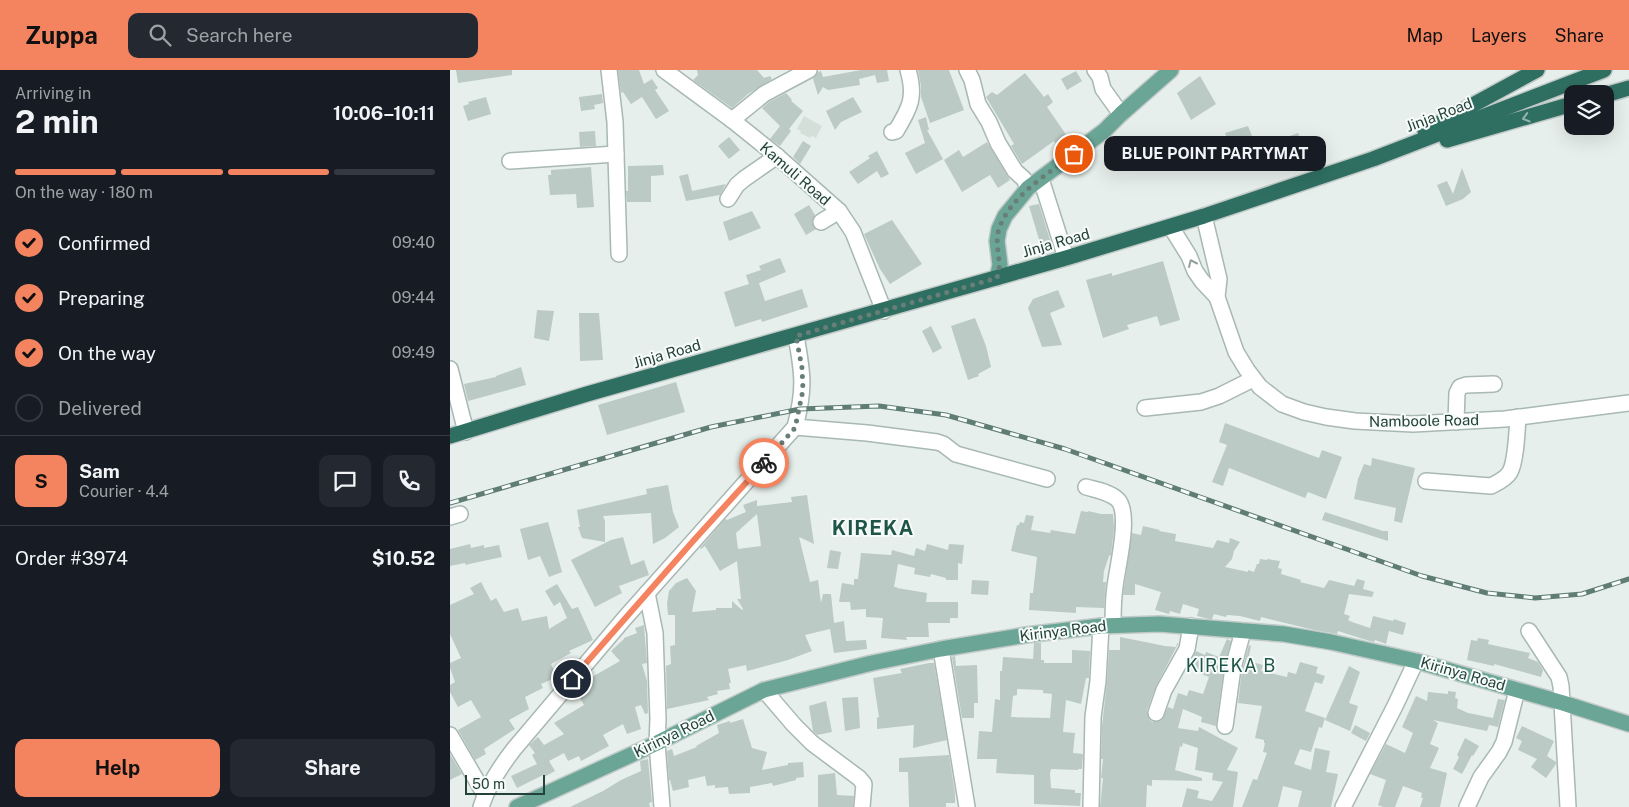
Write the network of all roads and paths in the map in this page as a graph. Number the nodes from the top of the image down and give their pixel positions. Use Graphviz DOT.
graph roads {
  1 [pos="609,70"];
  2 [pos="664,70"];
  3 [pos="809,70"];
  4 [pos="908,70"];
  5 [pos="968,70"];
  6 [pos="1095,70"];
  7 [pos="1171,70"];
  8 [pos="1537,70"];
  9 [pos="1604,70"];
  10 [pos="1629,88"];
  11 [pos="1614,92"];
  12 [pos="1564,106"];
  13 [pos="1121,114"];
  14 [pos="732,120"];
  15 [pos="892,132"];
  16 [pos="616,154"];
  17 [pos="777,156"];
  18 [pos="1373,159"];
  19 [pos="510,161"];
  20 [pos="1041,179"];
  21 [pos="1028,188"];
  22 [pos="728,199"];
  23 [pos="839,211"];
  24 [pos="1204,216"];
  25 [pos="821,222"];
  26 [pos="1171,226"];
  27 [pos="619,254"];
  28 [pos="1066,258"];
  29 [pos="997,278"];
  30 [pos="1217,297"];
  31 [pos="884,311"];
  32 [pos="796,336"];
  33 [pos="450,369"];
  34 [pos="1253,379"];
  35 [pos="1494,384"];
  36 [pos="1629,403"];
  37 [pos="1145,408"];
  38 [pos="1518,418"];
  39 [pos="1456,422"];
  40 [pos="795,428"];
  41 [pos="466,432"];
  42 [pos="450,436"];
  43 [pos="1047,479"];
  44 [pos="1426,481"];
  45 [pos="1086,487"];
  46 [pos="646,593"];
  47 [pos="1107,626"];
  48 [pos="1191,626"];
  49 [pos="1243,630"];
  50 [pos="1528,631"];
  51 [pos="941,649"];
  52 [pos="1416,661"];
  53 [pos="764,690"];
  54 [pos="1517,690"];
  55 [pos="1562,702"];
  56 [pos="1156,713"];
  57 [pos="1629,724"];
  58 [pos="1225,726"];
  59 [pos="450,735"];
  60 [pos="657,743"];
  61 [pos="483,801"];
  62 [pos="517,807"];
  63 [pos="662,807"];
  64 [pos="862,807"];
  65 [pos="967,807"];
  66 [pos="1091,807"];
  67 [pos="1343,807"];
  68 [pos="1467,807"];
  69 [pos="1568,807"];
  1 -- 16 [label="street"];
  2 -- 14 [label="street, Kamuli Road"];
  3 -- 14 [label="street"];
  4 -- 15 [label="street"];
  5 -- 21 [label="street"];
  6 -- 13 [label="street"];
  7 -- 13 [label="main road"];
  8 -- 18 [label="highway"];
  9 -- 18 [label="highway, Jinja Road"];
  10 -- 11 [label="highway"];
  12 -- 18 [label="highway, one-way"];
  13 -- 20 [label="main road"];
  14 -- 17 [label="street, Kamuli Road"];
  16 -- 19 [label="street"];
  16 -- 27 [label="street"];
  17 -- 22 [label="street"];
  17 -- 23 [label="street, Kamuli Road"];
  18 -- 24 [label="highway, Jinja Road"];
  20 -- 21 [label="main road"];
  20 -- 28 [label="street"];
  21 -- 29 [label="main road"];
  23 -- 25 [label="street"];
  23 -- 31 [label="street, Kamuli Road"];
  24 -- 26 [label="highway, Jinja Road"];
  24 -- 30 [label="street, Namboole Road"];
  26 -- 28 [label="highway, Jinja Road"];
  30 -- 26 [label="street, one-way"];
  28 -- 29 [label="highway, Jinja Road"];
  29 -- 31 [label="highway, Jinja Road"];
  30 -- 34 [label="street, Namboole Road"];
  31 -- 32 [label="highway, Jinja Road"];
  32 -- 40 [label="street"];
  32 -- 41 [label="highway, Jinja Road"];
  33 -- 41 [label="street"];
  34 -- 37 [label="street"];
  34 -- 39 [label="street, Namboole Road"];
  35 -- 39 [label="street"];
  36 -- 38 [label="street, Namboole Road"];
  38 -- 39 [label="street, Namboole Road"];
  38 -- 44 [label="street"];
  40 -- 43 [label="street"];
  40 -- 46 [label="street"];
  41 -- 42 [label="highway, Jinja Road"];
  45 -- 47 [label="street"];
  46 -- 60 [label="street"];
  46 -- 61 [label="street"];
  47 -- 48 [label="main road, Kirinya Road"];
  47 -- 51 [label="main road, Kirinya Road"];
  47 -- 66 [label="street"];
  48 -- 49 [label="main road, Kirinya Road"];
  48 -- 56 [label="street"];
  49 -- 52 [label="main road, Kirinya Road"];
  49 -- 58 [label="street"];
  50 -- 55 [label="street"];
  51 -- 53 [label="main road, Kirinya Road"];
  51 -- 65 [label="street"];
  52 -- 54 [label="main road, Kirinya Road"];
  52 -- 67 [label="street"];
  53 -- 60 [label="main road, Kirinya Road"];
  53 -- 64 [label="street"];
  54 -- 55 [label="main road, Kirinya Road"];
  54 -- 68 [label="street"];
  55 -- 57 [label="main road, Kirinya Road"];
  55 -- 69 [label="street"];
  59 -- 61 [label="street"];
  60 -- 62 [label="main road, Kirinya Road"];
  60 -- 63 [label="street"];
}
